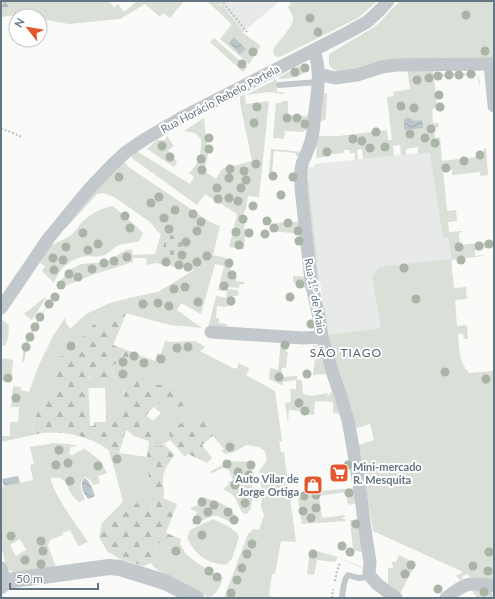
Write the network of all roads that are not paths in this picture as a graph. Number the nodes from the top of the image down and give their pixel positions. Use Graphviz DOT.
graph roads {
  1 [pos="388,1"];
  2 [pos="314,50"];
  3 [pos="492,64"];
  4 [pos="319,78"];
  5 [pos="279,85"];
  6 [pos="494,106"];
  7 [pos="1,308"];
  8 [pos="211,332"];
  9 [pos="322,337"];
  10 [pos="371,577"];
  11 [pos="2,579"];
  12 [pos="494,586"];
  13 [pos="196,598"];
  14 [pos="342,598"];
  15 [pos="396,598"];
  16 [pos="446,598"];
  1 -- 2 [label="street, Rua Horácio Rebelo Portela"];
  2 -- 4 [label="street"];
  2 -- 7 [label="street, Rua Horácio Rebelo Portela"];
  3 -- 4 [label="street, Rua Horácio Rebelo Portela"];
  3 -- 6 [label="street"];
  4 -- 5 [label="lane, Rua Horácio Rebelo Portela"];
  4 -- 9 [label="street, Rua 1.º de Maio"];
  8 -- 9 [label="street"];
  9 -- 10 [label="street, Rua 1.º de Maio"];
  10 -- 14 [label="lane"];
  10 -- 15 [label="street"];
  11 -- 13 [label="street"];
  12 -- 16 [label="street"];
}
